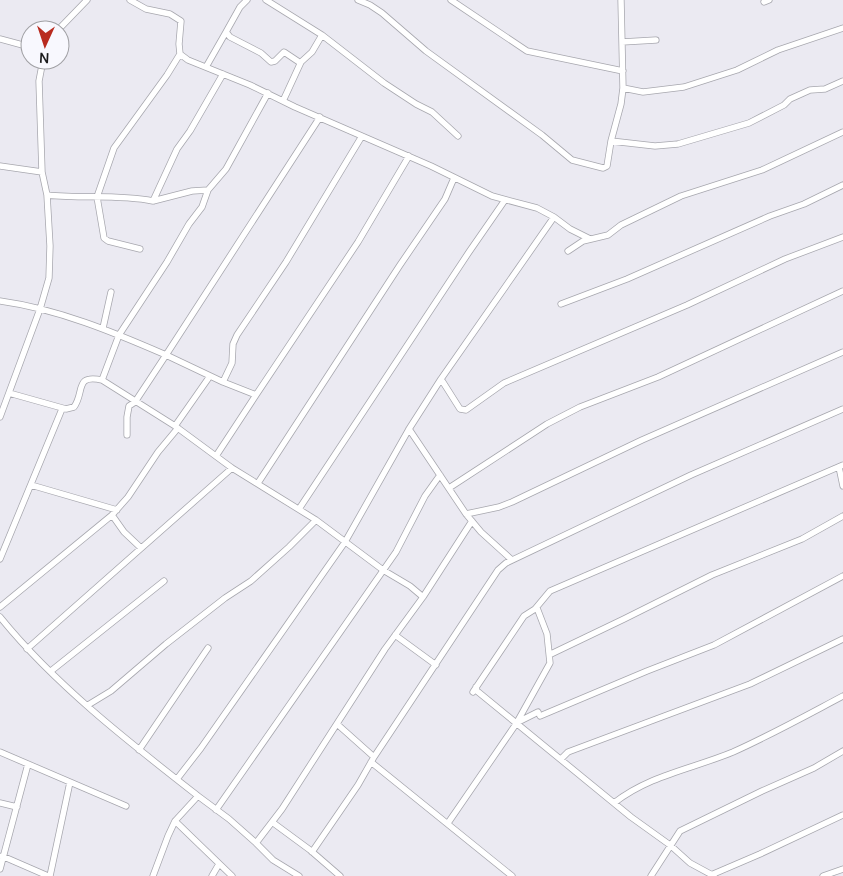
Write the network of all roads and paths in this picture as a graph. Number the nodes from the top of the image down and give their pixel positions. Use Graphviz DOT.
graph roads {
  1 [pos="87,0"];
  2 [pos="130,0"];
  3 [pos="247,0"];
  4 [pos="266,0"];
  5 [pos="358,0"];
  6 [pos="451,0"];
  7 [pos="621,0"];
  8 [pos="68,20"];
  9 [pos="843,28"];
  10 [pos="226,32"];
  11 [pos="322,35"];
  12 [pos="0,39"];
  13 [pos="656,40"];
  14 [pos="622,42"];
  15 [pos="20,44"];
  16 [pos="180,54"];
  17 [pos="301,62"];
  18 [pos="206,67"];
  19 [pos="42,70"];
  20 [pos="623,71"];
  21 [pos="224,74"];
  22 [pos="843,81"];
  23 [pos="622,88"];
  24 [pos="268,93"];
  25 [pos="282,101"];
  26 [pos="320,117"];
  27 [pos="843,132"];
  28 [pos="362,136"];
  29 [pos="458,136"];
  30 [pos="610,141"];
  31 [pos="409,156"];
  32 [pos="0,166"];
  33 [pos="42,172"];
  34 [pos="454,178"];
  35 [pos="843,184"];
  36 [pos="208,190"];
  37 [pos="46,195"];
  38 [pos="97,197"];
  39 [pos="505,200"];
  40 [pos="153,201"];
  41 [pos="554,217"];
  42 [pos="843,237"];
  43 [pos="590,239"];
  44 [pos="140,249"];
  45 [pos="568,251"];
  46 [pos="843,291"];
  47 [pos="111,292"];
  48 [pos="0,300"];
  49 [pos="561,304"];
  50 [pos="40,309"];
  51 [pos="103,328"];
  52 [pos="119,335"];
  53 [pos="843,352"];
  54 [pos="166,355"];
  55 [pos="210,376"];
  56 [pos="441,379"];
  57 [pos="102,380"];
  58 [pos="223,382"];
  59 [pos="8,394"];
  60 [pos="256,394"];
  61 [pos="135,402"];
  62 [pos="62,408"];
  63 [pos="843,409"];
  64 [pos="0,415"];
  65 [pos="177,427"];
  66 [pos="409,429"];
  67 [pos="127,435"];
  68 [pos="216,456"];
  69 [pos="841,466"];
  70 [pos="232,468"];
  71 [pos="440,475"];
  72 [pos="258,483"];
  73 [pos="31,485"];
  74 [pos="843,486"];
  75 [pos="449,488"];
  76 [pos="299,509"];
  77 [pos="117,510"];
  78 [pos="466,514"];
  79 [pos="112,515"];
  80 [pos="843,516"];
  81 [pos="316,520"];
  82 [pos="472,521"];
  83 [pos="345,542"];
  84 [pos="141,548"];
  85 [pos="0,559"];
  86 [pos="512,560"];
  87 [pos="383,570"];
  88 [pos="843,576"];
  89 [pos="164,581"];
  90 [pos="423,597"];
  91 [pos="0,607"];
  92 [pos="535,608"];
  93 [pos="0,617"];
  94 [pos="395,635"];
  95 [pos="843,638"];
  96 [pos="208,648"];
  97 [pos="27,649"];
  98 [pos="551,654"];
  99 [pos="436,665"];
  100 [pos="52,671"];
  101 [pos="843,696"];
  102 [pos="88,705"];
  103 [pos="337,724"];
  104 [pos="516,724"];
  105 [pos="139,750"];
  106 [pos="0,752"];
  107 [pos="843,752"];
  108 [pos="373,759"];
  109 [pos="561,759"];
  110 [pos="28,764"];
  111 [pos="177,780"];
  112 [pos="70,782"];
  113 [pos="198,796"];
  114 [pos="0,803"];
  115 [pos="614,803"];
  116 [pos="126,806"];
  117 [pos="17,807"];
  118 [pos="216,810"];
  119 [pos="843,815"];
  120 [pos="175,821"];
  121 [pos="272,822"];
  122 [pos="448,823"];
  123 [pos="256,843"];
  124 [pos="670,845"];
  125 [pos="312,852"];
  126 [pos="2,856"];
  127 [pos="219,864"];
  128 [pos="0,869"];
  129 [pos="843,869"];
  130 [pos="711,875"];
  131 [pos="49,876"];
  132 [pos="153,876"];
  133 [pos="212,876"];
  134 [pos="232,876"];
  135 [pos="300,876"];
  136 [pos="340,876"];
  137 [pos="512,876"];
  138 [pos="651,876"];
  139 [pos="823,876"];
  1 -- 8 [label="street"];
  2 -- 16 [label="street"];
  3 -- 10 [label="street"];
  4 -- 11 [label="street"];
  5 -- 30 [label="street"];
  6 -- 20 [label="street"];
  7 -- 14 [label="street"];
  9 -- 23 [label="street"];
  10 -- 17 [label="street"];
  10 -- 18 [label="street"];
  11 -- 17 [label="street"];
  11 -- 29 [label="street"];
  12 -- 15 [label="street"];
  13 -- 14 [label="street"];
  14 -- 20 [label="street"];
  16 -- 18 [label="street"];
  16 -- 38 [label="street"];
  17 -- 25 [label="street"];
  18 -- 21 [label="street"];
  19 -- 33 [label="street"];
  20 -- 23 [label="street"];
  21 -- 24 [label="street"];
  21 -- 40 [label="street"];
  22 -- 30 [label="street"];
  23 -- 30 [label="street"];
  24 -- 25 [label="street"];
  24 -- 36 [label="street"];
  25 -- 26 [label="street"];
  26 -- 28 [label="street"];
  26 -- 54 [label="street"];
  27 -- 43 [label="street"];
  28 -- 31 [label="street"];
  28 -- 58 [label="street"];
  31 -- 34 [label="street"];
  31 -- 60 [label="street"];
  32 -- 33 [label="street"];
  33 -- 37 [label="street"];
  34 -- 39 [label="street"];
  34 -- 72 [label="street"];
  35 -- 49 [label="street"];
  36 -- 40 [label="street"];
  36 -- 52 [label="street"];
  37 -- 38 [label="street"];
  37 -- 50 [label="street"];
  38 -- 40 [label="street"];
  38 -- 44 [label="street"];
  39 -- 41 [label="street"];
  39 -- 76 [label="street"];
  41 -- 43 [label="street"];
  41 -- 56 [label="street"];
  42 -- 56 [label="street"];
  43 -- 45 [label="street"];
  46 -- 75 [label="street"];
  47 -- 51 [label="street"];
  48 -- 50 [label="street"];
  50 -- 51 [label="street"];
  50 -- 59 [label="street"];
  51 -- 52 [label="street"];
  52 -- 54 [label="street"];
  52 -- 57 [label="street"];
  53 -- 78 [label="street"];
  54 -- 55 [label="street"];
  54 -- 61 [label="street"];
  55 -- 58 [label="street"];
  55 -- 65 [label="street"];
  56 -- 66 [label="street"];
  57 -- 61 [label="street"];
  57 -- 62 [label="street"];
  58 -- 60 [label="street"];
  59 -- 62 [label="street"];
  59 -- 64 [label="street"];
  60 -- 68 [label="street"];
  61 -- 65 [label="street"];
  61 -- 67 [label="street"];
  62 -- 73 [label="street"];
  63 -- 86 [label="street"];
  65 -- 68 [label="street"];
  65 -- 77 [label="street"];
  66 -- 71 [label="street"];
  66 -- 83 [label="street"];
  68 -- 70 [label="street"];
  69 -- 74 [label="street"];
  69 -- 92 [label="street"];
  70 -- 72 [label="street"];
  70 -- 84 [label="street"];
  71 -- 75 [label="street"];
  71 -- 87 [label="street"];
  72 -- 76 [label="street"];
  73 -- 77 [label="street"];
  73 -- 85 [label="street"];
  75 -- 78 [label="street"];
  76 -- 81 [label="street"];
  77 -- 79 [label="street"];
  78 -- 82 [label="street"];
  79 -- 84 [label="street"];
  79 -- 91 [label="street"];
  80 -- 98 [label="street"];
  81 -- 83 [label="street"];
  81 -- 102 [label="street"];
  82 -- 86 [label="street"];
  82 -- 90 [label="street"];
  83 -- 87 [label="street"];
  83 -- 111 [label="street"];
  84 -- 97 [label="street"];
  86 -- 99 [label="street"];
  87 -- 90 [label="street"];
  87 -- 118 [label="street"];
  88 -- 104 [label="street"];
  89 -- 100 [label="street"];
  90 -- 94 [label="street"];
  92 -- 98 [label="street"];
  92 -- 104 [label="street"];
  93 -- 97 [label="street"];
  94 -- 99 [label="street"];
  94 -- 103 [label="street"];
  95 -- 109 [label="street"];
  96 -- 105 [label="street"];
  97 -- 100 [label="street"];
  98 -- 104 [label="street"];
  99 -- 108 [label="street"];
  100 -- 102 [label="street"];
  101 -- 115 [label="street"];
  102 -- 105 [label="street"];
  103 -- 108 [label="street"];
  103 -- 121 [label="street"];
  104 -- 109 [label="street"];
  104 -- 122 [label="street"];
  105 -- 111 [label="street"];
  106 -- 110 [label="street"];
  107 -- 124 [label="street"];
  108 -- 122 [label="street"];
  108 -- 125 [label="street"];
  109 -- 115 [label="street"];
  110 -- 112 [label="street"];
  110 -- 117 [label="street"];
  111 -- 113 [label="street"];
  112 -- 116 [label="street"];
  112 -- 131 [label="street"];
  113 -- 118 [label="street"];
  113 -- 120 [label="street"];
  114 -- 117 [label="street"];
  115 -- 124 [label="street"];
  117 -- 126 [label="street"];
  118 -- 123 [label="street"];
  119 -- 130 [label="street"];
  120 -- 127 [label="street"];
  120 -- 132 [label="street"];
  121 -- 123 [label="street"];
  121 -- 125 [label="street"];
  122 -- 137 [label="street"];
  123 -- 135 [label="street"];
  124 -- 130 [label="street"];
  124 -- 138 [label="street"];
  125 -- 136 [label="street"];
  126 -- 128 [label="street"];
  126 -- 131 [label="street"];
  127 -- 133 [label="street"];
  127 -- 134 [label="street"];
  129 -- 139 [label="street"];
}
